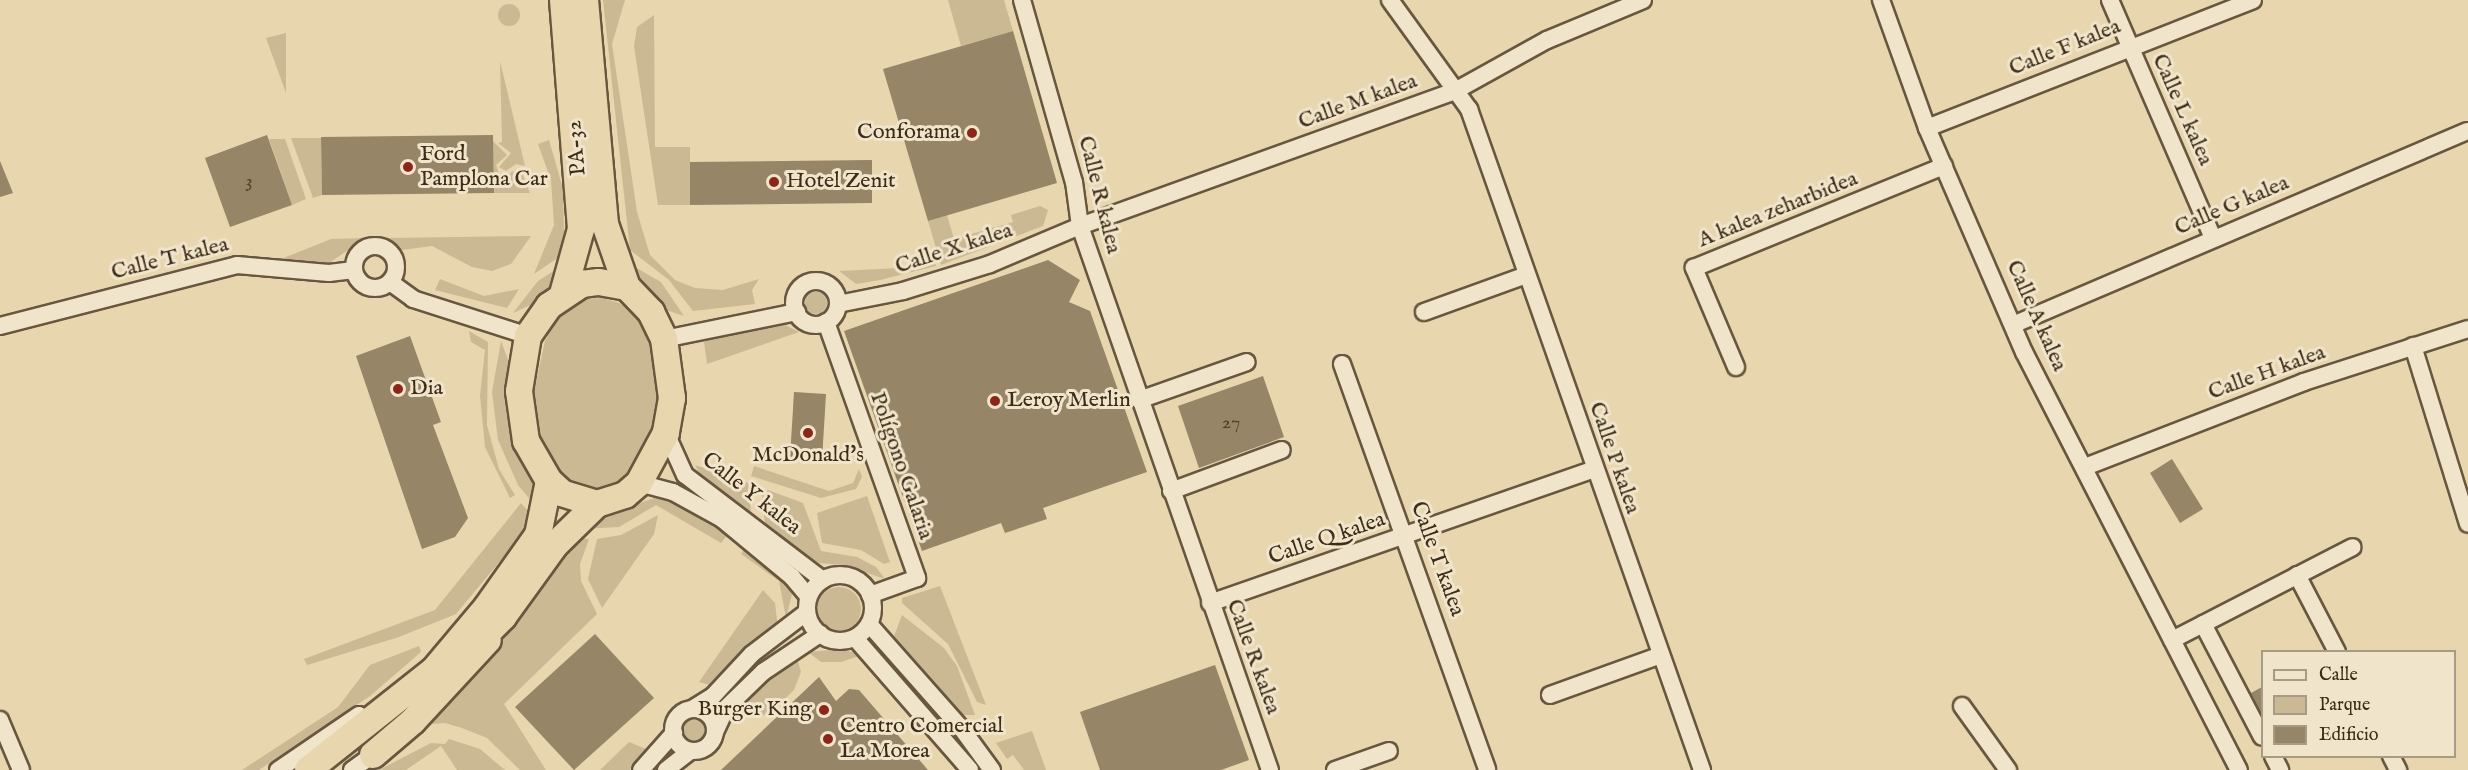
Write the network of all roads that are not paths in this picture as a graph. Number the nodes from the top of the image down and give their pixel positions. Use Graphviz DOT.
graph roads {
  1 [pos="563,0"];
  2 [pos="585,0"];
  3 [pos="1022,0"];
  4 [pos="1390,0"];
  5 [pos="1643,0"];
  6 [pos="1881,0"];
  7 [pos="2110,0"];
  8 [pos="2253,0"];
  9 [pos="2129,47"];
  10 [pos="1455,91"];
  11 [pos="1927,128"];
  12 [pos="2468,131"];
  13 [pos="1944,166"];
  14 [pos="1080,226"];
  15 [pos="2213,238"];
  16 [pos="354,270"];
  17 [pos="1526,275"];
  18 [pos="390,282"];
  19 [pos="627,287"];
  20 [pos="563,294"];
  21 [pos="838,303"];
  22 [pos="797,312"];
  23 [pos="1424,312"];
  24 [pos="826,322"];
  25 [pos="2014,324"];
  26 [pos="0,326"];
  27 [pos="2468,329"];
  28 [pos="528,336"];
  29 [pos="664,339"];
  30 [pos="2413,346"];
  31 [pos="1247,362"];
  32 [pos="1342,364"];
  33 [pos="1736,367"];
  34 [pos="1139,400"];
  35 [pos="666,433"];
  36 [pos="1282,450"];
  37 [pos="2085,467"];
  38 [pos="1594,469"];
  39 [pos="549,481"];
  40 [pos="639,483"];
  41 [pos="1171,491"];
  42 [pos="597,504"];
  43 [pos="2468,524"];
  44 [pos="1405,535"];
  45 [pos="2353,547"];
  46 [pos="2297,575"];
  47 [pos="823,580"];
  48 [pos="870,595"];
  49 [pos="1210,603"];
  50 [pos="808,604"];
  51 [pos="503,617"];
  52 [pos="869,624"];
  53 [pos="2202,624"];
  54 [pos="820,634"];
  55 [pos="462,636"];
  56 [pos="855,638"];
  57 [pos="2172,640"];
  58 [pos="2336,650"];
  59 [pos="1661,655"];
  60 [pos="1550,695"];
  61 [pos="1962,706"];
  62 [pos="692,709"];
  63 [pos="0,720"];
  64 [pos="715,732"];
  65 [pos="674,733"];
  66 [pos="2261,735"];
  67 [pos="690,751"];
  68 [pos="1389,751"];
  69 [pos="373,755"];
  70 [pos="21,770"];
  71 [pos="278,770"];
  72 [pos="308,770"];
  73 [pos="324,770"];
  74 [pos="352,770"];
  75 [pos="641,770"];
  76 [pos="666,770"];
  77 [pos="970,770"];
  78 [pos="992,770"];
  79 [pos="1270,770"];
  80 [pos="1335,770"];
  81 [pos="1487,770"];
  82 [pos="1702,770"];
  83 [pos="2008,770"];
  84 [pos="2239,770"];
  1 -- 20 [label="highway, PA-32 / PA-32"];
  2 -- 19 [label="highway, PA-32"];
  3 -- 14 [label="street, Calle R kalea"];
  4 -- 10 [label="street, Calle P kalea"];
  5 -- 10 [label="street, Calle M kalea"];
  6 -- 11 [label="street, Calle A kalea"];
  7 -- 9 [label="street, Calle L kalea"];
  8 -- 9 [label="street, Calle F kalea"];
  9 -- 11 [label="street, Calle F kalea"];
  9 -- 15 [label="street, Calle L kalea"];
  10 -- 14 [label="street, Calle M kalea"];
  10 -- 17 [label="street, Calle P kalea"];
  11 -- 13 [label="street, Calle A kalea"];
  12 -- 15 [label="street, Calle G kalea"];
  13 -- 25 [label="street, Calle A kalea"];
  13 -- 33 [label="street, A kalea zeharbidea"];
  14 -- 21 [label="street, Calle X kalea"];
  14 -- 34 [label="street, Calle R kalea"];
  15 -- 25 [label="street, Calle G kalea"];
  16 -- 18 [label="street"];
  16 -- 18 [label="street"];
  16 -- 26 [label="street, Calle T kalea"];
  17 -- 23 [label="street"];
  17 -- 38 [label="street, Calle P kalea"];
  18 -- 28 [label="street"];
  19 -- 20 [label="highway"];
  19 -- 29 [label="highway"];
  20 -- 28 [label="highway, PA-32"];
  21 -- 22 [label="street"];
  21 -- 24 [label="street"];
  22 -- 24 [label="street"];
  22 -- 29 [label="street"];
  24 -- 48 [label="street, Polígono Galaria"];
  25 -- 37 [label="street, Calle A kalea"];
  27 -- 30 [label="street, Calle H kalea"];
  28 -- 39 [label="highway"];
  29 -- 35 [label="highway"];
  30 -- 37 [label="street, Calle H kalea"];
  30 -- 43 [label="street"];
  31 -- 34 [label="street"];
  32 -- 44 [label="street, Calle T kalea"];
  34 -- 41 [label="street, Calle R kalea"];
  35 -- 40 [label="highway"];
  35 -- 47 [label="street, Calle Y kalea"];
  36 -- 41 [label="street"];
  37 -- 57 [label="street, Calle A kalea"];
  38 -- 44 [label="street, Calle Q kalea"];
  38 -- 59 [label="street, Calle P kalea"];
  39 -- 42 [label="highway"];
  39 -- 55 [label="highway"];
  40 -- 42 [label="highway"];
  40 -- 50 [label="street, Calle Y kalea"];
  41 -- 49 [label="street, Calle R kalea"];
  42 -- 51 [label="highway"];
  44 -- 49 [label="street, Calle Q kalea"];
  44 -- 81 [label="street, Calle T kalea"];
  45 -- 46 [label="street"];
  46 -- 53 [label="street"];
  46 -- 58 [label="street"];
  47 -- 48 [label="street"];
  47 -- 50 [label="street"];
  48 -- 52 [label="street"];
  49 -- 79 [label="street, Calle R kalea"];
  50 -- 54 [label="street"];
  50 -- 62 [label="street"];
  51 -- 69 [label="highway"];
  51 -- 73 [label="highway"];
  52 -- 56 [label="street"];
  52 -- 78 [label="street"];
  53 -- 57 [label="street"];
  53 -- 66 [label="street"];
  54 -- 56 [label="street"];
  54 -- 64 [label="street"];
  55 -- 71 [label="street"];
  55 -- 72 [label="highway"];
  56 -- 77 [label="street"];
  57 -- 84 [label="street, Calle A kalea"];
  59 -- 60 [label="street"];
  59 -- 82 [label="street, Calle P kalea"];
  61 -- 83 [label="street"];
  62 -- 64 [label="street"];
  62 -- 65 [label="street"];
  63 -- 70 [label="street"];
  64 -- 67 [label="street"];
  65 -- 67 [label="street"];
  65 -- 75 [label="street"];
  67 -- 76 [label="street"];
  68 -- 80 [label="street"];
  69 -- 74 [label="street"];
}
